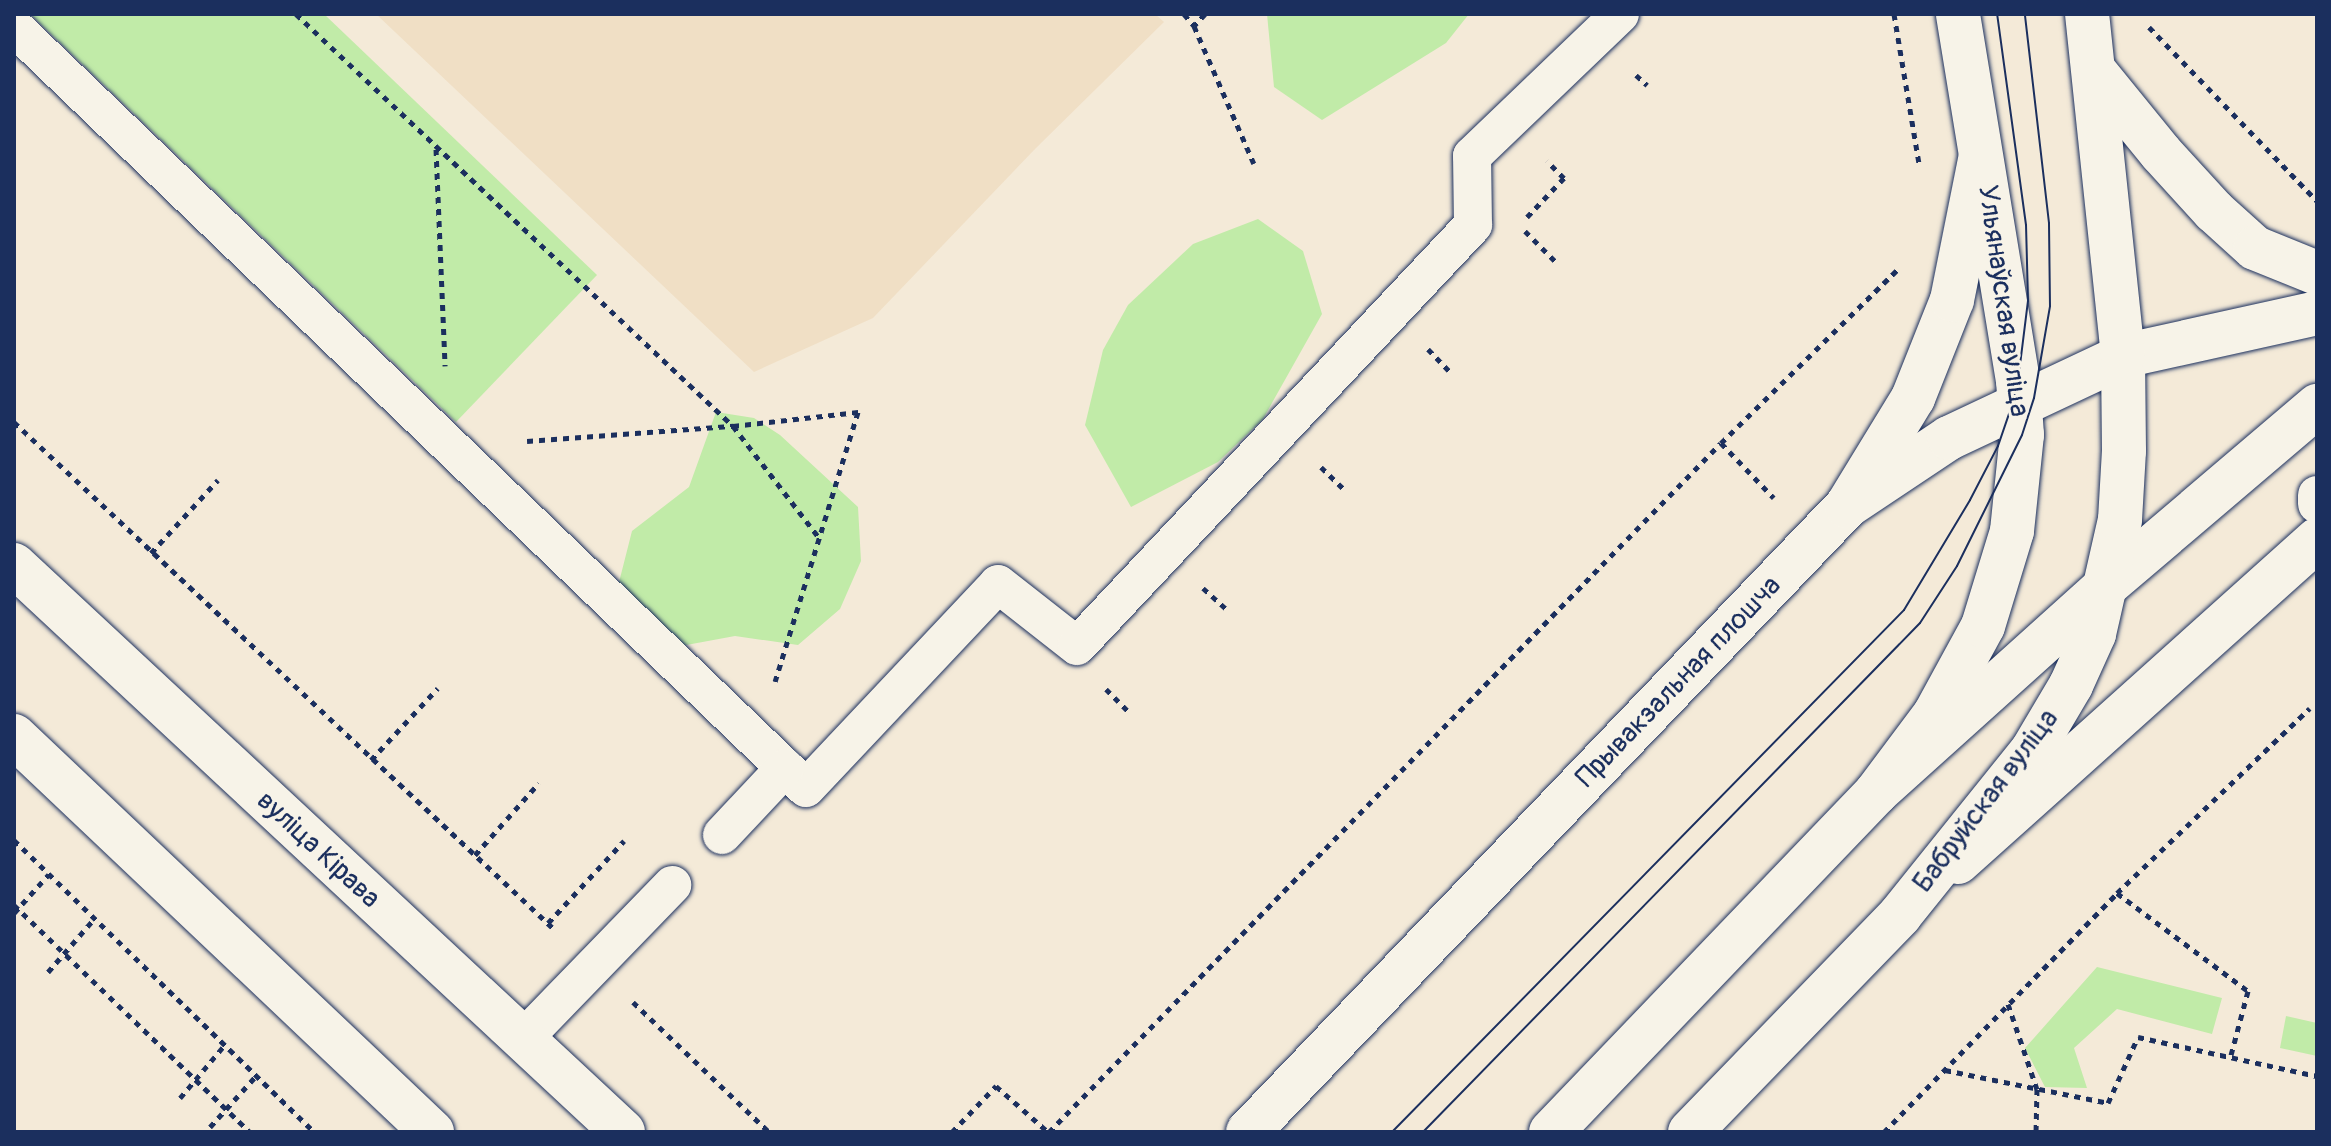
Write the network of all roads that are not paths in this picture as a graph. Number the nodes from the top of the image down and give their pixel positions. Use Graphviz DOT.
graph roads {
  1 [pos="1620,14"];
  2 [pos="1958,14"];
  3 [pos="2087,14"];
  4 [pos="14,27"];
  5 [pos="2095,72"];
  6 [pos="1982,154"];
  7 [pos="2317,273"];
  8 [pos="2317,313"];
  9 [pos="2123,356"];
  10 [pos="2021,403"];
  11 [pos="2317,406"];
  12 [pos="2317,495"];
  13 [pos="2317,504"];
  14 [pos="1847,506"];
  15 [pos="2317,540"];
  16 [pos="14,565"];
  17 [pos="2108,584"];
  18 [pos="14,736"];
  19 [pos="785,768"];
  20 [pos="1876,793"];
  21 [pos="722,835"];
  22 [pos="672,885"];
  23 [pos="1900,915"];
  24 [pos="522,1040"];
  25 [pos="432,1132"];
  26 [pos="623,1132"];
  27 [pos="1248,1132"];
  28 [pos="1551,1132"];
  29 [pos="1690,1132"];
  1 -- 19 [label="lane"];
  2 -- 6 [label="main road, Ульянаўская вуліца"];
  3 -- 5 [label="main road"];
  4 -- 19 [label="lane"];
  5 -- 7 [label="main road"];
  5 -- 9 [label="main road"];
  6 -- 10 [label="main road, Ульянаўская вуліца"];
  6 -- 14 [label="main road, Прывакзальная плошча"];
  8 -- 9 [label="main road"];
  9 -- 10 [label="main road"];
  9 -- 17 [label="main road"];
  10 -- 14 [label="main road"];
  10 -- 20 [label="main road, Ульянаўская вуліца"];
  11 -- 17 [label="main road"];
  12 -- 13 [label="lane"];
  14 -- 27 [label="main road, Прывакзальная плошча"];
  15 -- 23 [label="main road, Бабруйская вуліца"];
  16 -- 24 [label="main road, вуліца Кірава"];
  17 -- 20 [label="main road"];
  17 -- 23 [label="main road, Бабруйская вуліца"];
  18 -- 25 [label="main road"];
  19 -- 21 [label="lane"];
  20 -- 28 [label="main road"];
  22 -- 24 [label="lane"];
  23 -- 29 [label="main road, Бабруйская вуліца"];
  24 -- 26 [label="main road, вуліца Кірава"];
}
